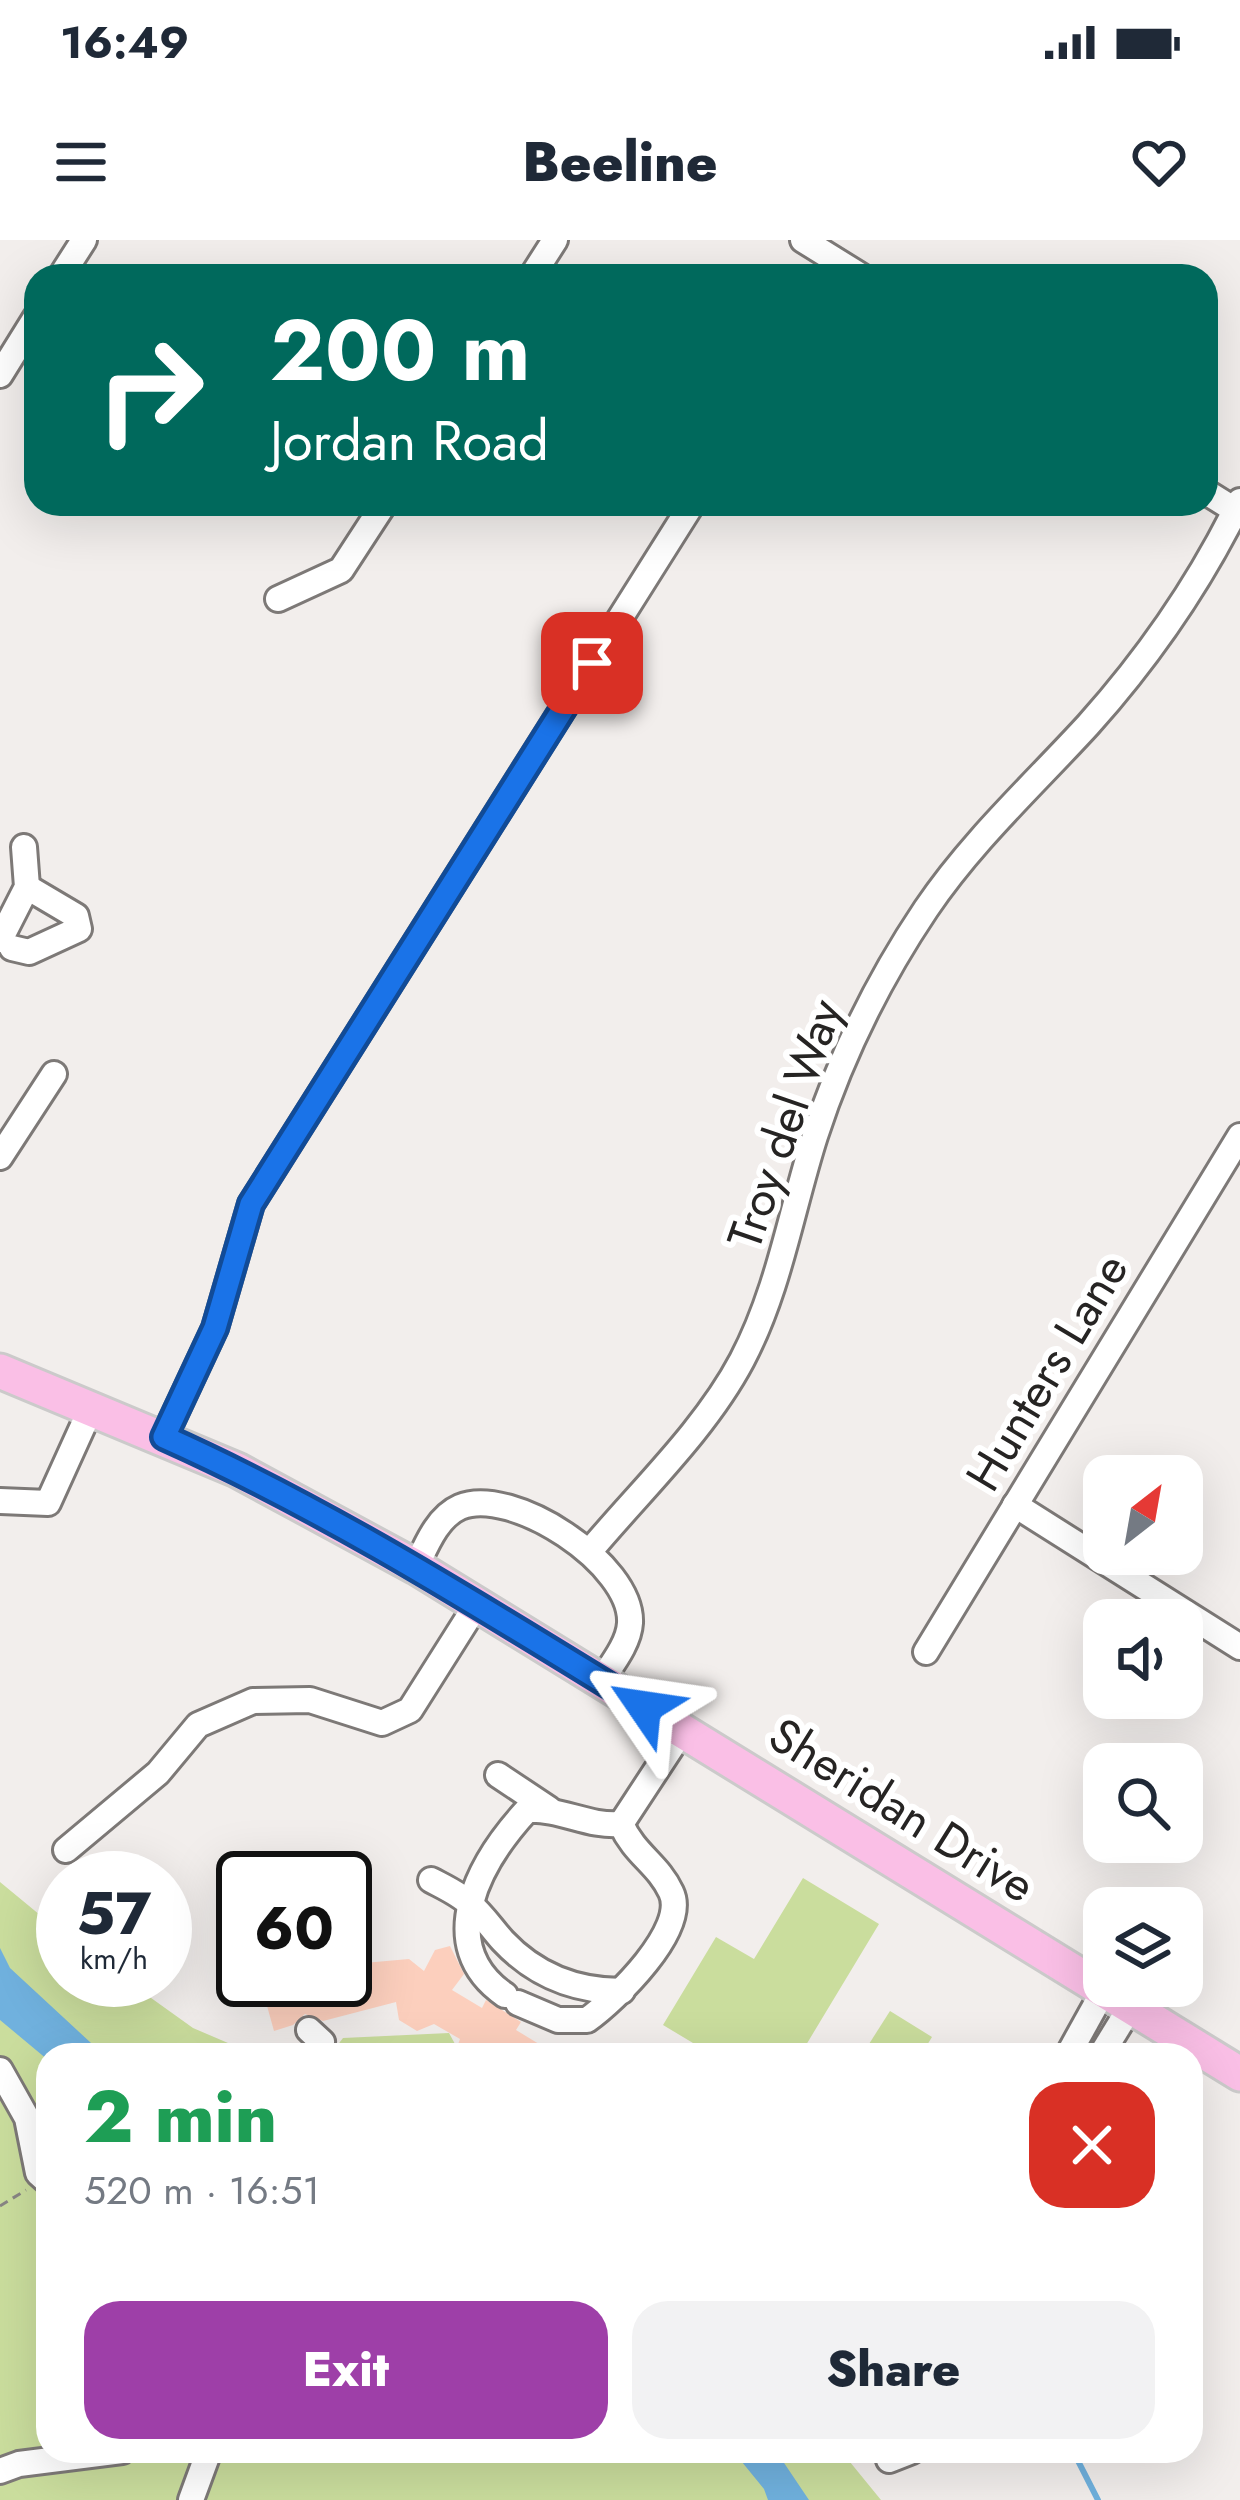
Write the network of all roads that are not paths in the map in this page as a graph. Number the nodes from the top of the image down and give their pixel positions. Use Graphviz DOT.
graph roads {
  1 [pos="803,240"];
  2 [pos="835,264"];
  3 [pos="24,336"];
  4 [pos="0,374"];
  5 [pos="1238,505"];
  6 [pos="376,516"];
  7 [pos="684,516"];
  8 [pos="278,599"];
  9 [pos="24,847"];
  10 [pos="27,887"];
  11 [pos="4,943"];
  12 [pos="0,971"];
  13 [pos="54,1074"];
  14 [pos="1240,1136"];
  15 [pos="0,1157"];
  16 [pos="0,1371"];
  17 [pos="92,1406"];
  18 [pos="164,1437"];
  19 [pos="0,1501"];
  20 [pos="1015,1505"];
  21 [pos="590,1551"];
  22 [pos="416,1567"];
  23 [pos="477,1604"];
  24 [pos="1240,1647"];
  25 [pos="926,1652"];
  26 [pos="601,1681"];
  27 [pos="682,1731"];
  28 [pos="498,1775"];
  29 [pos="549,1809"];
  30 [pos="621,1824"];
  31 [pos="66,1850"];
  32 [pos="659,1873"];
  33 [pos="431,1880"];
  34 [pos="698,1898"];
  35 [pos="470,1903"];
  36 [pos="1083,1977"];
  37 [pos="598,2000"];
  38 [pos="1109,2007"];
  39 [pos="1114,2007"];
  40 [pos="1132,2007"];
  41 [pos="309,2030"];
  42 [pos="322,2043"];
  43 [pos="1078,2043"];
  44 [pos="1104,2043"];
  45 [pos="1190,2043"];
  46 [pos="1203,2051"];
  47 [pos="0,2070"];
  48 [pos="1240,2074"];
  49 [pos="36,2164"];
  50 [pos="36,2462"];
  51 [pos="205,2463"];
  52 [pos="0,2471"];
  53 [pos="191,2500"];
  1 -- 2 [label="street"];
  3 -- 4 [label="street"];
  5 -- 21 [label="street, Troy del Way"];
  6 -- 8 [label="street"];
  7 -- 18 [label="street"];
  9 -- 10 [label="street"];
  10 -- 11 [label="street"];
  10 -- 11 [label="street"];
  11 -- 12 [label="street"];
  13 -- 15 [label="street"];
  14 -- 20 [label="street, Hunters Lane"];
  16 -- 17 [label="main road, Sheridan Drive"];
  17 -- 18 [label="main road, Sheridan Drive"];
  17 -- 19 [label="street"];
  18 -- 22 [label="main road, Sheridan Drive"];
  20 -- 24 [label="street"];
  20 -- 25 [label="street, Hunters Lane"];
  21 -- 22 [label="street"];
  21 -- 26 [label="street"];
  22 -- 23 [label="main road, Sheridan Drive"];
  23 -- 26 [label="main road, Sheridan Drive"];
  23 -- 31 [label="street"];
  26 -- 27 [label="main road, Sheridan Drive"];
  27 -- 30 [label="street"];
  27 -- 36 [label="main road, Sheridan Drive"];
  28 -- 29 [label="street"];
  29 -- 30 [label="street"];
  29 -- 35 [label="street"];
  30 -- 32 [label="street"];
  32 -- 34 [label="street"];
  32 -- 37 [label="street"];
  33 -- 35 [label="street"];
  35 -- 37 [label="street"];
  35 -- 37 [label="street"];
  38 -- 43 [label="street"];
  39 -- 44 [label="street"];
  40 -- 45 [label="main road, Sheridan Drive"];
  41 -- 42 [label="street"];
  46 -- 48 [label="main road, Sheridan Drive"];
  47 -- 49 [label="street"];
  50 -- 52 [label="street"];
  51 -- 53 [label="street"];
}
